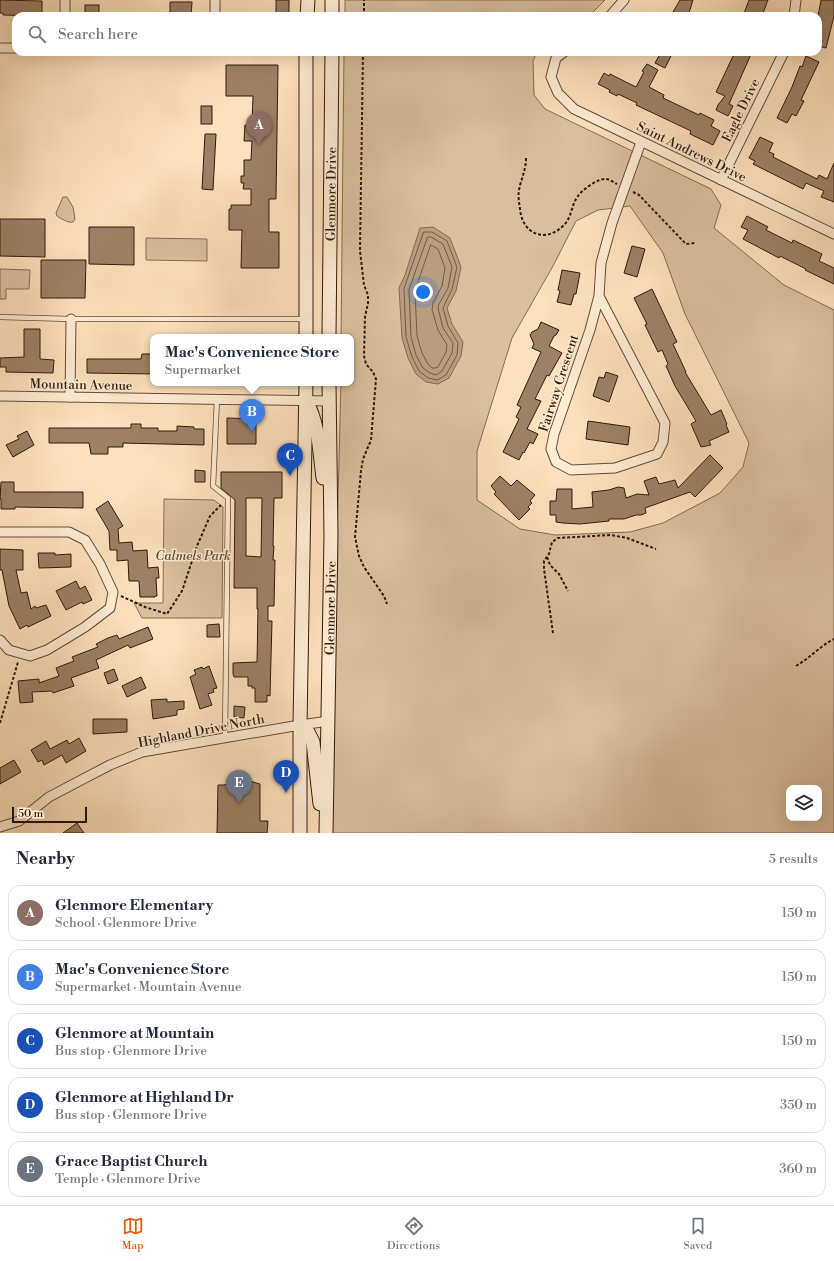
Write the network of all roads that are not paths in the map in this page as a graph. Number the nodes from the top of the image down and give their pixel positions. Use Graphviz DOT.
graph roads {
  1 [pos="65,0"];
  2 [pos="216,0"];
  3 [pos="308,0"];
  4 [pos="332,0"];
  5 [pos="624,0"];
  6 [pos="796,0"];
  7 [pos="65,12"];
  8 [pos="215,12"];
  9 [pos="307,12"];
  10 [pos="332,12"];
  11 [pos="614,12"];
  12 [pos="794,12"];
  13 [pos="0,48"];
  14 [pos="12,48"];
  15 [pos="306,56"];
  16 [pos="332,56"];
  17 [pos="559,56"];
  18 [pos="782,56"];
  19 [pos="641,142"];
  20 [pos="721,180"];
  21 [pos="834,234"];
  22 [pos="599,296"];
  23 [pos="0,317"];
  24 [pos="72,319"];
  25 [pos="305,319"];
  26 [pos="306,334"];
  27 [pos="329,334"];
  28 [pos="306,386"];
  29 [pos="329,386"];
  30 [pos="0,396"];
  31 [pos="70,397"];
  32 [pos="216,399"];
  33 [pos="306,400"];
  34 [pos="329,401"];
  35 [pos="0,532"];
  36 [pos="331,536"];
  37 [pos="0,640"];
  38 [pos="329,721"];
  39 [pos="300,725"];
  40 [pos="224,738"];
  41 [pos="0,828"];
  42 [pos="300,833"];
  43 [pos="325,833"];
  1 -- 7 [label="street"];
  2 -- 8 [label="street"];
  3 -- 9 [label="main road"];
  4 -- 10 [label="main road"];
  5 -- 11 [label="street"];
  6 -- 12 [label="street"];
  13 -- 14 [label="street"];
  15 -- 25 [label="main road, Glenmore Drive"];
  16 -- 27 [label="main road, Glenmore Drive"];
  17 -- 19 [label="street, Saint Andrews Drive"];
  18 -- 20 [label="street, Eagle Drive"];
  19 -- 20 [label="street, Saint Andrews Drive"];
  19 -- 22 [label="street, Fairway Crescent"];
  20 -- 21 [label="street, Saint Andrews Drive"];
  22 -- 22 [label="street, Fairway Crescent"];
  23 -- 24 [label="lane"];
  24 -- 25 [label="lane"];
  24 -- 31 [label="street"];
  25 -- 26 [label="main road, Glenmore Drive"];
  28 -- 33 [label="main road"];
  29 -- 34 [label="main road, Glenmore Drive"];
  30 -- 31 [label="street, Mountain Avenue"];
  31 -- 32 [label="street, Mountain Avenue"];
  32 -- 33 [label="street, Mountain Avenue"];
  32 -- 40 [label="lane"];
  33 -- 34 [label="street, Mountain Avenue"];
  33 -- 36 [label="main road"];
  33 -- 39 [label="main road"];
  34 -- 36 [label="main road, Glenmore Drive"];
  35 -- 37 [label="street"];
  36 -- 38 [label="main road, Glenmore Drive"];
  38 -- 39 [label="street, Highland Drive North"];
  38 -- 43 [label="main road, Glenmore Drive"];
  39 -- 40 [label="street, Highland Drive North"];
  39 -- 42 [label="main road"];
  39 -- 43 [label="main road"];
  40 -- 41 [label="street, Highland Drive North"];
}
